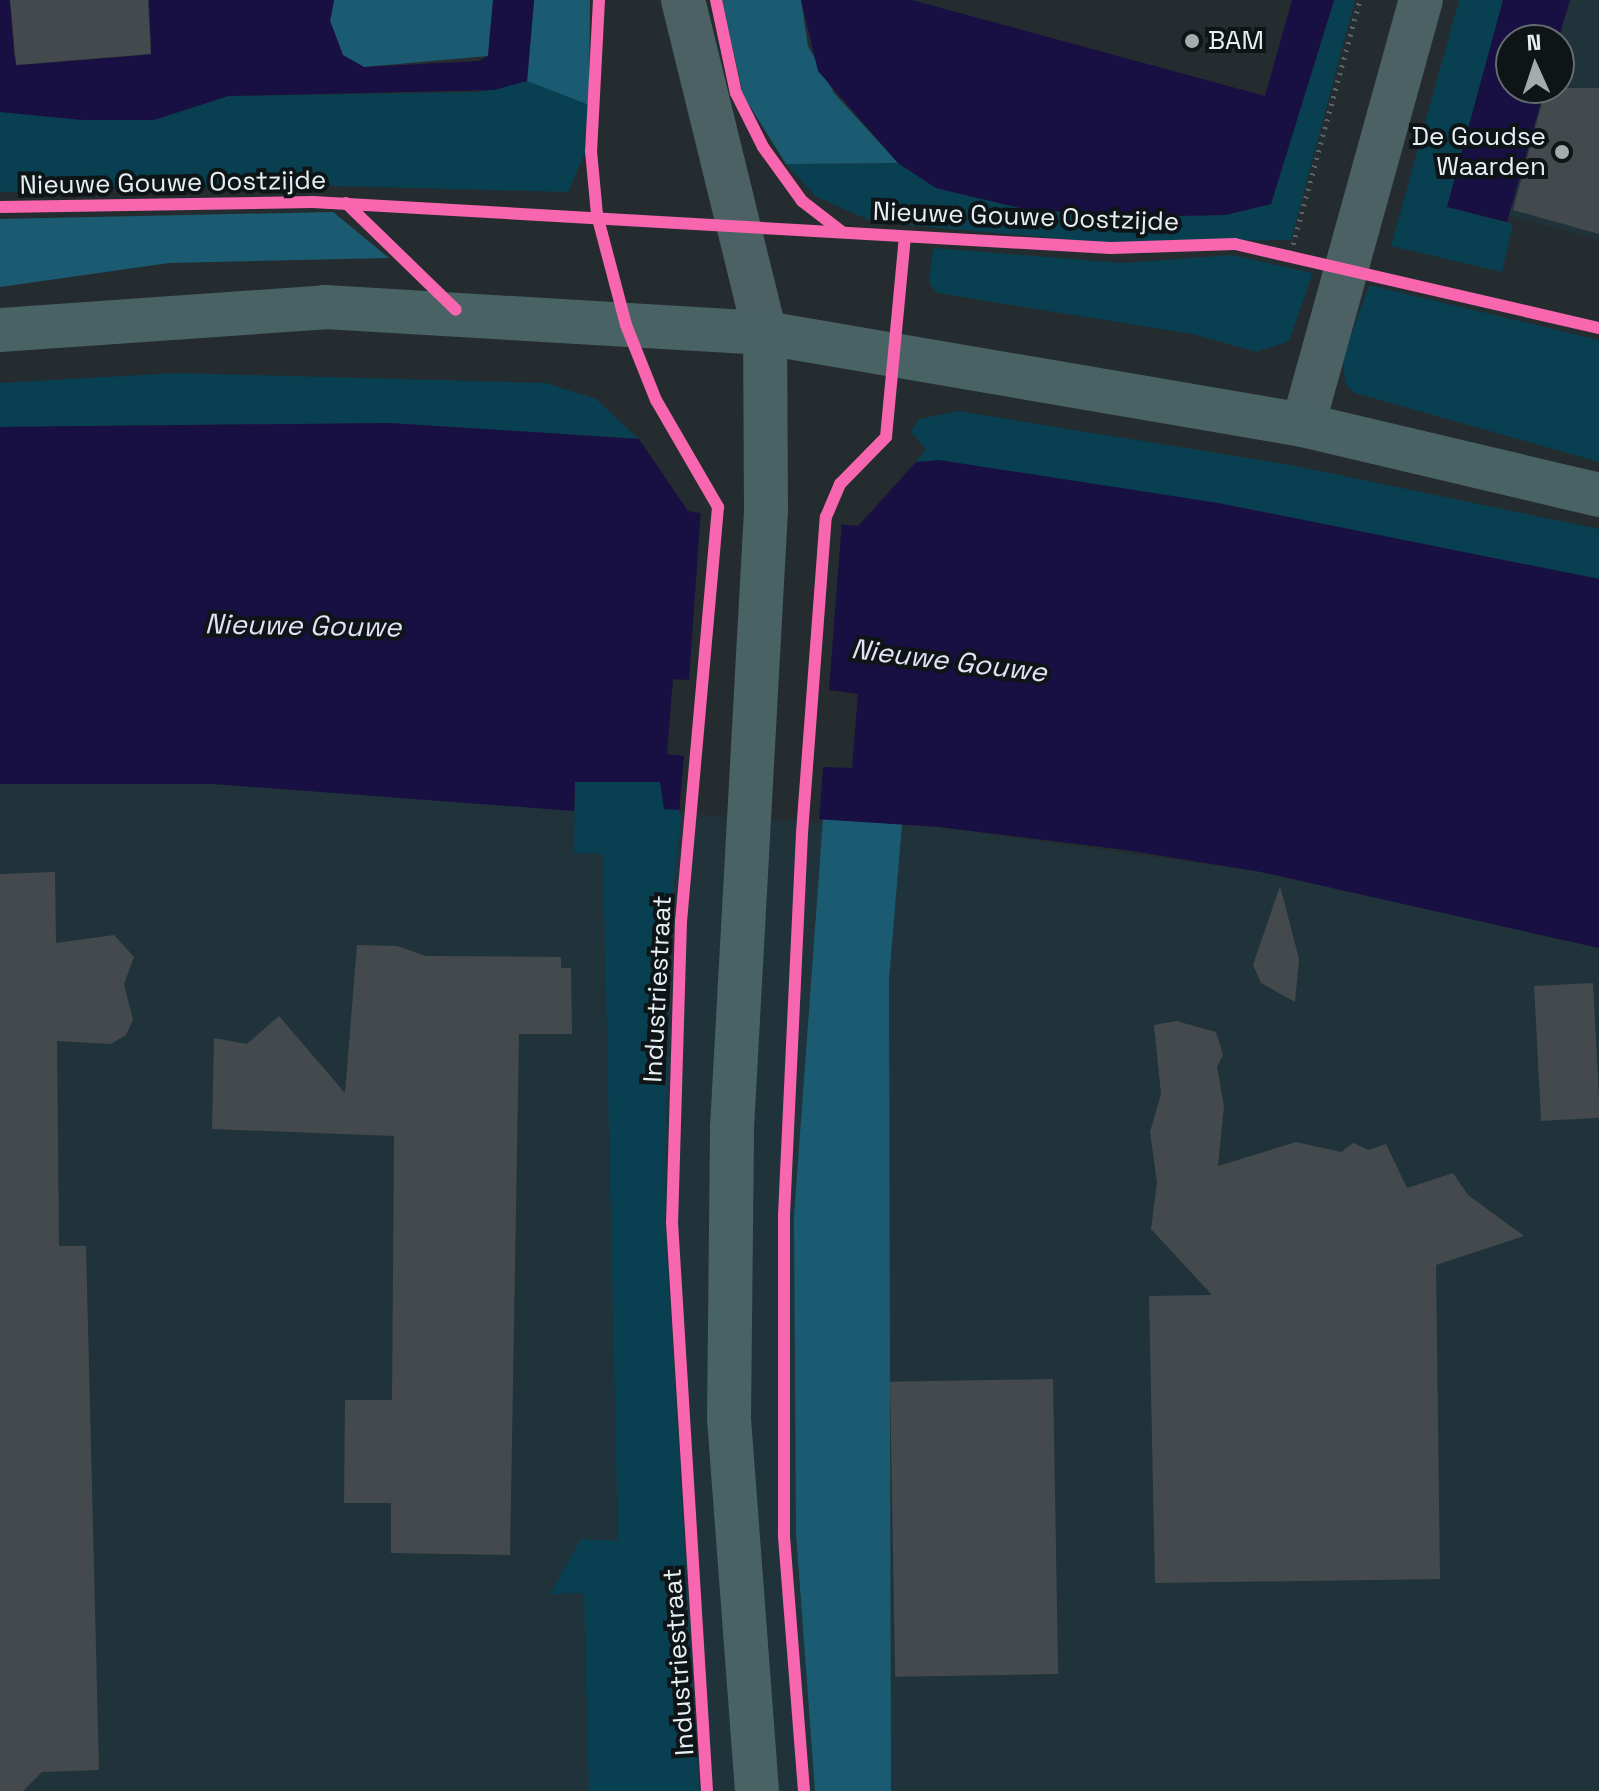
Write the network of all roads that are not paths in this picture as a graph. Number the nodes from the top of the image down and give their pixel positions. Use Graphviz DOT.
graph roads {
  1 [pos="683,0"];
  2 [pos="1421,0"];
  3 [pos="0,330"];
  4 [pos="765,333"];
  5 [pos="1303,425"];
  6 [pos="1599,495"];
  7 [pos="757,1791"];
  1 -- 4 [label="street"];
  2 -- 5 [label="street"];
  3 -- 4 [label="main road"];
  4 -- 5 [label="main road"];
  4 -- 7 [label="main road"];
  5 -- 6 [label="main road"];
}
